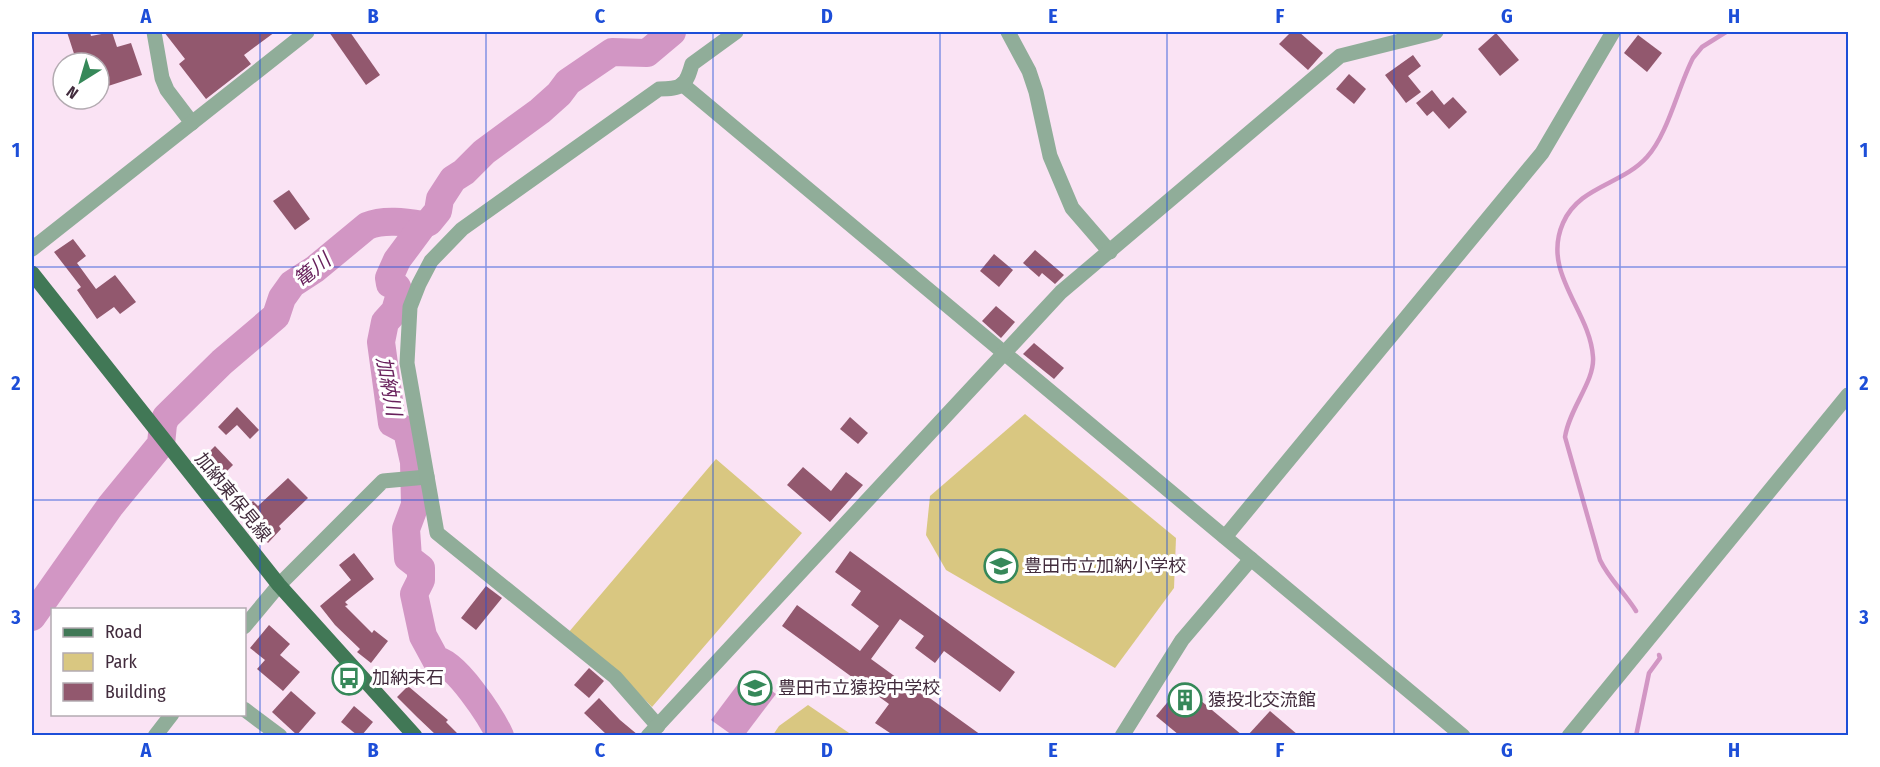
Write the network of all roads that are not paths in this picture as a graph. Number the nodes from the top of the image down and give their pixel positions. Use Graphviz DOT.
graph roads {
  1 [pos="154,32"];
  2 [pos="307,32"];
  3 [pos="736,32"];
  4 [pos="1008,32"];
  5 [pos="1436,32"];
  6 [pos="1614,32"];
  7 [pos="682,84"];
  8 [pos="192,123"];
  9 [pos="32,249"];
  10 [pos="1110,252"];
  11 [pos="32,273"];
  12 [pos="1005,353"];
  13 [pos="1848,395"];
  14 [pos="423,478"];
  15 [pos="1225,537"];
  16 [pos="1251,559"];
  17 [pos="279,585"];
  18 [pos="246,625"];
  19 [pos="246,710"];
  20 [pos="170,716"];
  21 [pos="653,731"];
  22 [pos="155,735"];
  23 [pos="280,735"];
  24 [pos="415,735"];
  25 [pos="1122,735"];
  26 [pos="1463,735"];
  27 [pos="1569,735"];
  1 -- 8 [label="street"];
  2 -- 8 [label="street"];
  3 -- 7 [label="street"];
  4 -- 10 [label="street"];
  5 -- 10 [label="street"];
  6 -- 15 [label="street"];
  7 -- 12 [label="street"];
  7 -- 14 [label="street"];
  8 -- 9 [label="street"];
  10 -- 12 [label="street"];
  11 -- 17 [label="main road, 加納東保見線"];
  12 -- 15 [label="street"];
  12 -- 21 [label="street"];
  13 -- 27 [label="street"];
  14 -- 17 [label="street"];
  14 -- 21 [label="street"];
  15 -- 16 [label="street"];
  16 -- 25 [label="street"];
  16 -- 26 [label="street"];
  17 -- 18 [label="street"];
  17 -- 24 [label="main road, 加納東保見線"];
  19 -- 23 [label="street"];
  20 -- 22 [label="street"];
}
